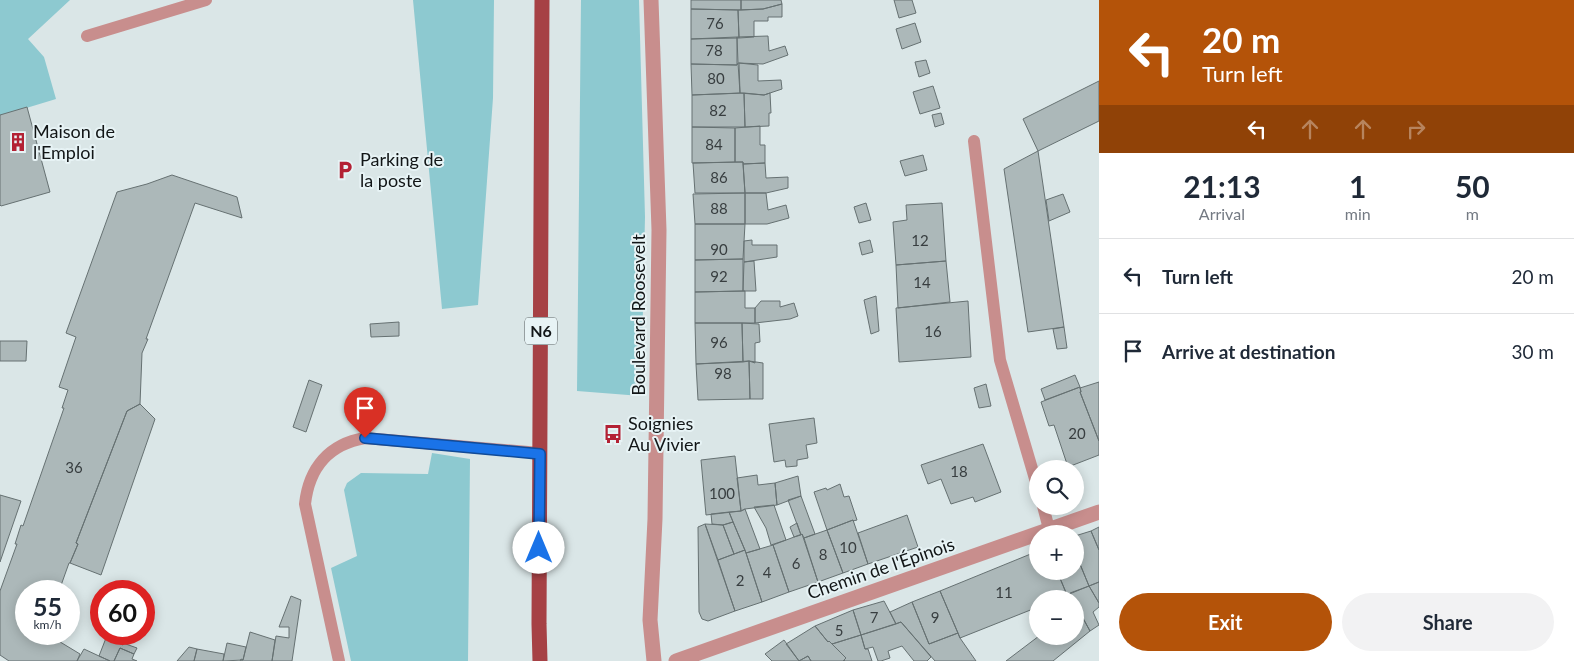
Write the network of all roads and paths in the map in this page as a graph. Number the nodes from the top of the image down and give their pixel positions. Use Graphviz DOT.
graph roads {
  1 [pos="206,0"];
  2 [pos="542,0"];
  3 [pos="651,0"];
  4 [pos="88,36"];
  5 [pos="974,141"];
  6 [pos="540,454"];
  7 [pos="1030,460"];
  8 [pos="1099,512"];
  9 [pos="1061,525"];
  10 [pos="1029,536"];
  11 [pos="339,661"];
  12 [pos="540,661"];
  13 [pos="654,661"];
  14 [pos="676,661"];
  1 -- 4 [label="lane"];
  2 -- 6 [label="main road, N6"];
  3 -- 13 [label="street, Boulevard Roosevelt"];
  5 -- 7 [label="lane"];
  6 -- 11 [label="lane"];
  6 -- 12 [label="main road, N6"];
  8 -- 9 [label="street, Chemin de l'Épinois"];
  10 -- 14 [label="street, Chemin de l'Épinois"];
}
